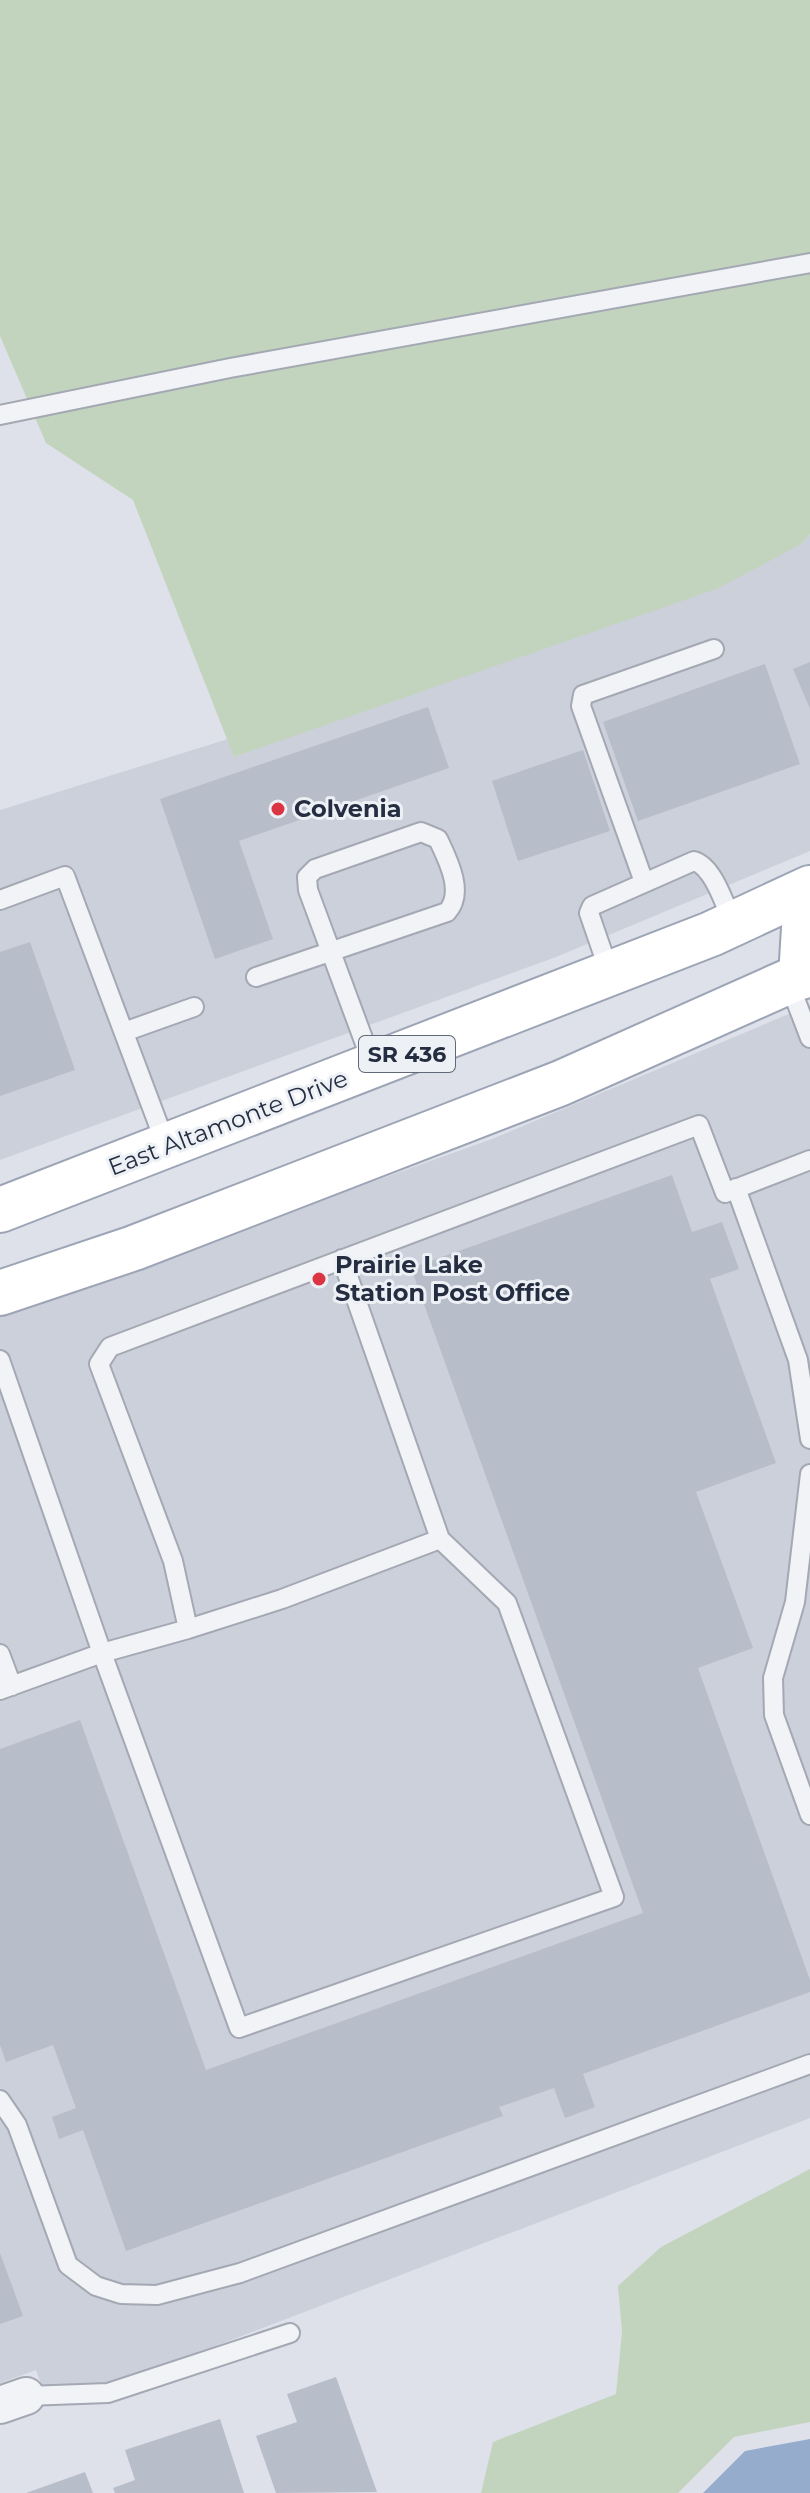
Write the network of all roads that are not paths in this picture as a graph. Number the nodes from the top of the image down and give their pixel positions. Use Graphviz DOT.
graph roads {
  1 [pos="810,263"];
  2 [pos="0,415"];
  3 [pos="714,649"];
  4 [pos="644,882"];
  5 [pos="810,888"];
  6 [pos="0,900"];
  7 [pos="733,923"];
  8 [pos="810,924"];
  9 [pos="331,950"];
  10 [pos="610,974"];
  11 [pos="256,977"];
  12 [pos="800,977"];
  13 [pos="194,1007"];
  14 [pos="124,1032"];
  15 [pos="810,1038"];
  16 [pos="374,1068"];
  17 [pos="167,1147"];
  18 [pos="810,1160"];
  19 [pos="736,1188"];
  20 [pos="0,1209"];
  21 [pos="342,1259"];
  22 [pos="0,1293"];
  23 [pos="0,1360"];
  24 [pos="810,1439"];
  25 [pos="810,1474"];
  26 [pos="440,1539"];
  27 [pos="802,1601"];
  28 [pos="188,1629"];
  29 [pos="102,1653"];
  30 [pos="0,1654"];
  31 [pos="6,1688"];
  32 [pos="810,1815"];
  33 [pos="810,2064"];
  34 [pos="0,2100"];
  35 [pos="290,2333"];
  36 [pos="13,2400"];
  1 -- 2 [label="lane"];
  3 -- 4 [label="lane"];
  4 -- 7 [label="lane"];
  4 -- 10 [label="lane"];
  5 -- 7 [label="main road, East Altamonte Drive / SR 436"];
  6 -- 14 [label="lane"];
  7 -- 10 [label="main road, East Altamonte Drive / SR 436"];
  8 -- 12 [label="main road"];
  9 -- 9 [label="lane"];
  9 -- 11 [label="lane"];
  9 -- 16 [label="lane"];
  10 -- 16 [label="main road, East Altamonte Drive / SR 436"];
  12 -- 15 [label="lane"];
  12 -- 22 [label="main road"];
  13 -- 14 [label="lane"];
  14 -- 17 [label="lane"];
  16 -- 17 [label="main road, East Altamonte Drive / SR 436"];
  17 -- 20 [label="main road, East Altamonte Drive / SR 436"];
  18 -- 19 [label="lane"];
  19 -- 21 [label="lane"];
  19 -- 24 [label="lane"];
  21 -- 26 [label="lane"];
  21 -- 28 [label="lane"];
  23 -- 29 [label="lane"];
  25 -- 27 [label="lane"];
  26 -- 28 [label="lane"];
  26 -- 29 [label="lane"];
  27 -- 32 [label="lane"];
  28 -- 29 [label="lane"];
  29 -- 31 [label="lane"];
  30 -- 31 [label="lane"];
  33 -- 34 [label="lane"];
  35 -- 36 [label="lane"];
}
